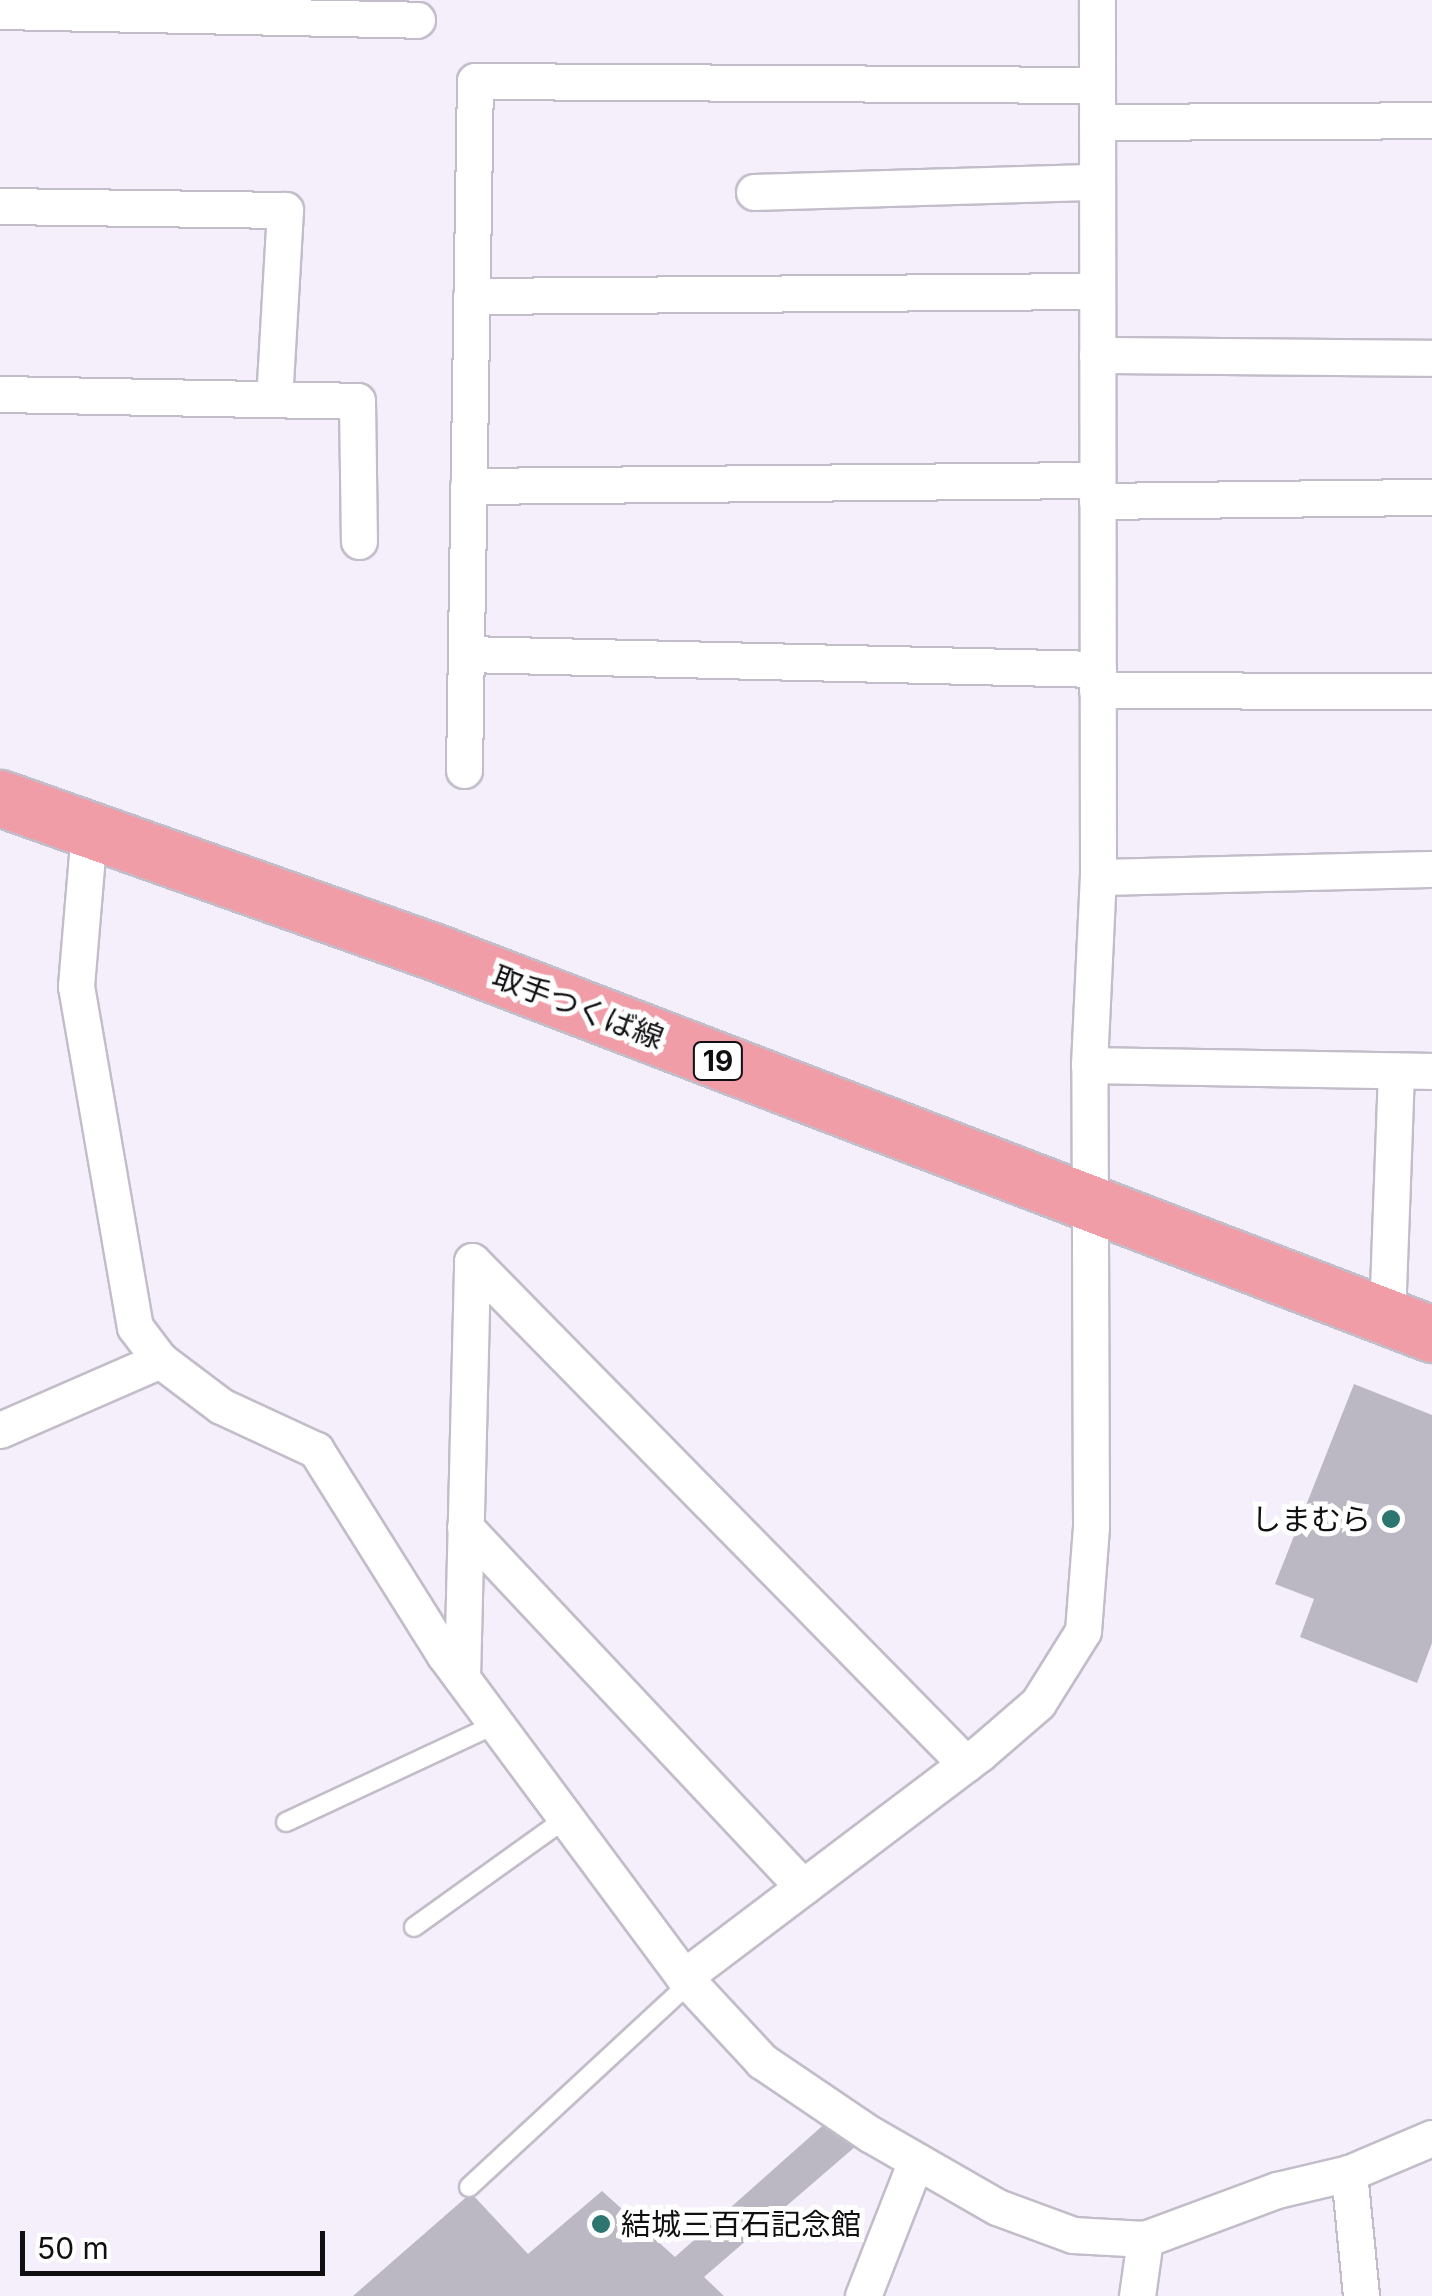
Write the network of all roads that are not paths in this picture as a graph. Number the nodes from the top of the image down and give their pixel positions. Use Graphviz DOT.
graph roads {
  1 [pos="1096,0"];
  2 [pos="0,11"];
  3 [pos="417,20"];
  4 [pos="1096,85"];
  5 [pos="1432,120"];
  6 [pos="1096,122"];
  7 [pos="1097,182"];
  8 [pos="754,192"];
  9 [pos="0,206"];
  10 [pos="1097,291"];
  11 [pos="472,296"];
  12 [pos="1097,356"];
  13 [pos="1432,358"];
  14 [pos="0,394"];
  15 [pos="274,399"];
  16 [pos="468,486"];
  17 [pos="1097,491"];
  18 [pos="1432,497"];
  19 [pos="359,541"];
  20 [pos="466,654"];
  21 [pos="1098,680"];
  22 [pos="1432,691"];
  23 [pos="464,770"];
  24 [pos="0,798"];
  25 [pos="89,831"];
  26 [pos="1432,869"];
  27 [pos="1098,877"];
  28 [pos="1089,1065"];
  29 [pos="1432,1071"];
  30 [pos="1396,1072"];
  31 [pos="1093,1204"];
  32 [pos="1409,1326"];
  33 [pos="160,1360"];
  34 [pos="0,1430"];
  35 [pos="466,1527"];
  36 [pos="462,1678"];
  37 [pos="496,1724"];
  38 [pos="966,1764"];
  39 [pos="566,1818"];
  40 [pos="286,1822"];
  41 [pos="803,1886"];
  42 [pos="414,1927"];
  43 [pos="686,1980"];
  44 [pos="1432,2138"];
  45 [pos="916,2161"];
  46 [pos="1348,2174"];
  47 [pos="470,2187"];
  48 [pos="1145,2240"];
  49 [pos="862,2296"];
  50 [pos="1137,2296"];
  51 [pos="1361,2296"];
  1 -- 4 [label="street"];
  2 -- 3 [label="street"];
  4 -- 6 [label="street"];
  4 -- 11 [label="street"];
  5 -- 6 [label="street"];
  6 -- 7 [label="street"];
  7 -- 8 [label="street"];
  7 -- 10 [label="street"];
  9 -- 15 [label="street"];
  10 -- 11 [label="street"];
  10 -- 12 [label="street"];
  11 -- 16 [label="street"];
  12 -- 13 [label="street"];
  12 -- 17 [label="street"];
  14 -- 15 [label="street"];
  15 -- 19 [label="street"];
  16 -- 17 [label="street"];
  16 -- 20 [label="street"];
  17 -- 18 [label="street"];
  17 -- 21 [label="street"];
  20 -- 21 [label="street"];
  20 -- 23 [label="street"];
  21 -- 22 [label="street"];
  21 -- 27 [label="street"];
  24 -- 25 [label="main road, 取手つくば線 / 19"];
  25 -- 31 [label="main road, 取手つくば線 / 19"];
  25 -- 33 [label="street"];
  26 -- 27 [label="street"];
  27 -- 28 [label="street"];
  28 -- 30 [label="street"];
  28 -- 31 [label="street"];
  29 -- 30 [label="street"];
  30 -- 32 [label="street"];
  31 -- 32 [label="main road, 取手つくば線 / 19"];
  31 -- 38 [label="street"];
  33 -- 34 [label="street"];
  33 -- 36 [label="street"];
  35 -- 36 [label="street"];
  35 -- 38 [label="street"];
  35 -- 41 [label="street"];
  36 -- 37 [label="street"];
  37 -- 39 [label="street"];
  37 -- 40 [label="lane"];
  38 -- 41 [label="street"];
  39 -- 42 [label="lane"];
  39 -- 43 [label="street"];
  41 -- 43 [label="street"];
  43 -- 45 [label="street"];
  43 -- 47 [label="lane"];
  44 -- 46 [label="street"];
  45 -- 48 [label="street"];
  45 -- 49 [label="street"];
  46 -- 48 [label="street"];
  46 -- 51 [label="street"];
  48 -- 50 [label="street"];
}
